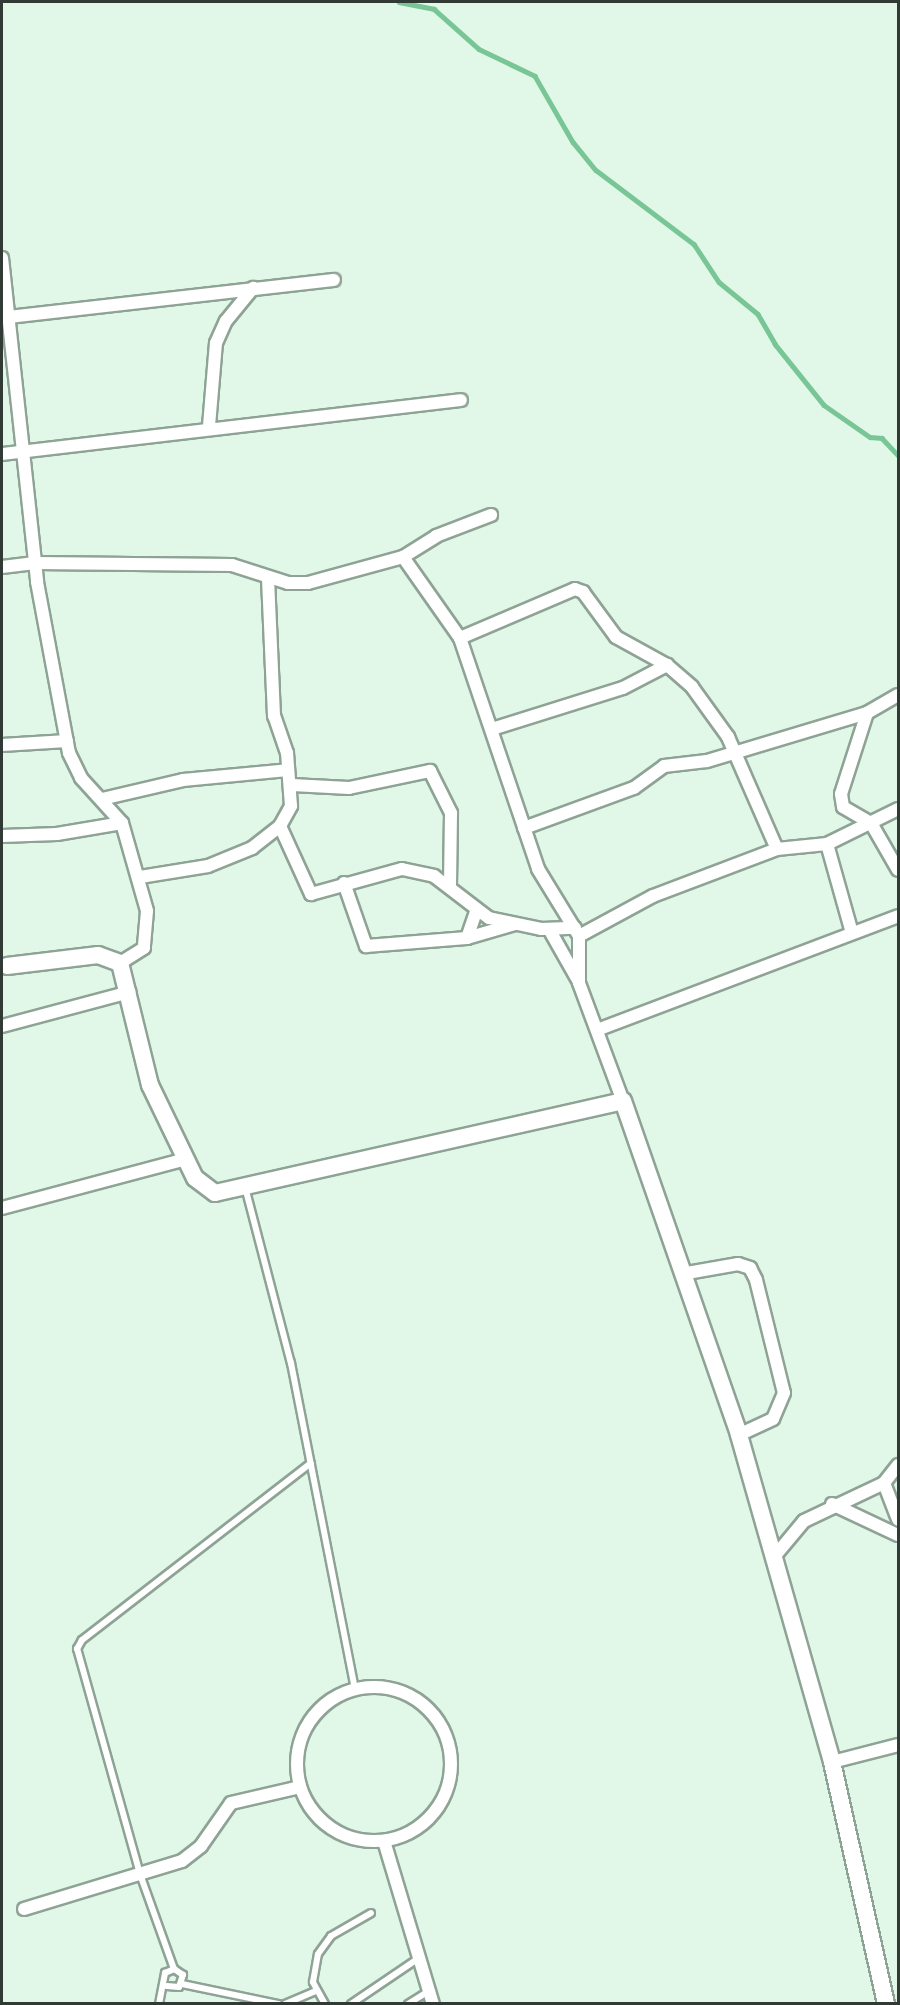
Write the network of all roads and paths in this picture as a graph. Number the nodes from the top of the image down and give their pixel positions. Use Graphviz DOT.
graph roads {
  1 [pos="2,258"];
  2 [pos="334,280"];
  3 [pos="253,288"];
  4 [pos="8,317"];
  5 [pos="6,334"];
  6 [pos="461,400"];
  7 [pos="209,426"];
  8 [pos="22,452"];
  9 [pos="2,454"];
  10 [pos="491,515"];
  11 [pos="403,557"];
  12 [pos="35,562"];
  13 [pos="2,567"];
  14 [pos="268,577"];
  15 [pos="460,638"];
  16 [pos="667,665"];
  17 [pos="898,695"];
  18 [pos="867,713"];
  19 [pos="492,729"];
  20 [pos="67,741"];
  21 [pos="2,745"];
  22 [pos="735,752"];
  23 [pos="288,770"];
  24 [pos="292,785"];
  25 [pos="102,799"];
  26 [pos="898,808"];
  27 [pos="122,823"];
  28 [pos="871,823"];
  29 [pos="280,826"];
  30 [pos="524,828"];
  31 [pos="2,836"];
  32 [pos="827,843"];
  33 [pos="777,849"];
  34 [pos="898,870"];
  35 [pos="140,877"];
  36 [pos="344,884"];
  37 [pos="450,887"];
  38 [pos="476,912"];
  39 [pos="898,916"];
  40 [pos="516,924"];
  41 [pos="549,928"];
  42 [pos="577,932"];
  43 [pos="852,933"];
  44 [pos="467,938"];
  45 [pos="120,963"];
  46 [pos="4,966"];
  47 [pos="579,983"];
  48 [pos="130,992"];
  49 [pos="2,1026"];
  50 [pos="597,1030"];
  51 [pos="623,1101"];
  52 [pos="186,1159"];
  53 [pos="245,1186"];
  54 [pos="2,1208"];
  55 [pos="687,1273"];
  56 [pos="739,1435"];
  57 [pos="311,1463"];
  58 [pos="898,1466"];
  59 [pos="884,1483"];
  60 [pos="832,1504"];
  61 [pos="898,1519"];
  62 [pos="898,1535"];
  63 [pos="774,1557"];
  64 [pos="355,1689"];
  65 [pos="898,1745"];
  66 [pos="832,1762"];
  67 [pos="300,1786"];
  68 [pos="384,1840"];
  69 [pos="140,1874"];
  70 [pos="24,1909"];
  71 [pos="371,1912"];
  72 [pos="420,1958"];
  73 [pos="174,1969"];
  74 [pos="182,1984"];
  75 [pos="166,1986"];
  76 [pos="316,1991"];
  77 [pos="429,1991"];
  78 [pos="159,2004"];
  79 [pos="279,2004"];
  80 [pos="285,2004"];
  81 [pos="325,2004"];
  82 [pos="351,2004"];
  83 [pos="408,2004"];
  84 [pos="433,2004"];
  85 [pos="886,2004"];
  1 -- 4 [label="street"];
  2 -- 3 [label="street"];
  3 -- 4 [label="street"];
  3 -- 7 [label="street"];
  4 -- 5 [label="street"];
  5 -- 8 [label="street"];
  6 -- 7 [label="street"];
  7 -- 8 [label="street"];
  8 -- 9 [label="street"];
  8 -- 12 [label="street"];
  10 -- 11 [label="street"];
  11 -- 14 [label="street"];
  11 -- 15 [label="street"];
  12 -- 13 [label="street"];
  12 -- 14 [label="street"];
  12 -- 20 [label="street"];
  14 -- 23 [label="street"];
  15 -- 16 [label="street"];
  15 -- 19 [label="street"];
  16 -- 19 [label="street"];
  16 -- 22 [label="street"];
  17 -- 18 [label="street"];
  18 -- 22 [label="street"];
  18 -- 28 [label="street"];
  19 -- 30 [label="street"];
  20 -- 21 [label="street"];
  20 -- 25 [label="street"];
  22 -- 30 [label="street"];
  22 -- 33 [label="street"];
  23 -- 24 [label="street"];
  23 -- 25 [label="street"];
  24 -- 29 [label="street"];
  24 -- 37 [label="street"];
  25 -- 27 [label="street"];
  26 -- 28 [label="street"];
  27 -- 31 [label="street"];
  27 -- 35 [label="street"];
  28 -- 32 [label="street"];
  28 -- 34 [label="street"];
  29 -- 35 [label="street"];
  29 -- 36 [label="street"];
  30 -- 42 [label="street"];
  32 -- 33 [label="street"];
  32 -- 43 [label="street"];
  33 -- 42 [label="street"];
  35 -- 45 [label="street"];
  36 -- 37 [label="street"];
  36 -- 44 [label="street"];
  37 -- 38 [label="street"];
  38 -- 40 [label="street"];
  38 -- 44 [label="street"];
  39 -- 43 [label="street"];
  40 -- 41 [label="street"];
  40 -- 44 [label="street"];
  41 -- 42 [label="street"];
  41 -- 47 [label="street"];
  42 -- 47 [label="street"];
  43 -- 50 [label="street"];
  45 -- 46 [label="street"];
  45 -- 48 [label="street"];
  47 -- 50 [label="street"];
  48 -- 49 [label="street"];
  48 -- 52 [label="street"];
  50 -- 51 [label="street"];
  51 -- 53 [label="street"];
  51 -- 55 [label="street"];
  52 -- 53 [label="street"];
  52 -- 54 [label="street"];
  53 -- 57 [label="lane"];
  55 -- 56 [label="street"];
  55 -- 56 [label="street"];
  56 -- 63 [label="street"];
  57 -- 64 [label="lane"];
  57 -- 69 [label="lane"];
  58 -- 59 [label="street"];
  59 -- 60 [label="street"];
  59 -- 61 [label="street"];
  60 -- 62 [label="street"];
  60 -- 63 [label="street"];
  63 -- 66 [label="street"];
  64 -- 67 [label="street"];
  64 -- 68 [label="street"];
  65 -- 66 [label="street"];
  66 -- 85 [label="street"];
  67 -- 68 [label="street"];
  67 -- 69 [label="street"];
  68 -- 72 [label="street"];
  69 -- 70 [label="street"];
  69 -- 73 [label="lane"];
  71 -- 76 [label="lane"];
  72 -- 77 [label="street"];
  72 -- 82 [label="lane"];
  73 -- 74 [label="lane"];
  73 -- 75 [label="lane"];
  74 -- 75 [label="lane"];
  74 -- 79 [label="lane"];
  75 -- 78 [label="lane"];
  76 -- 80 [label="lane"];
  76 -- 81 [label="lane"];
  77 -- 83 [label="lane"];
  77 -- 84 [label="street"];
}
